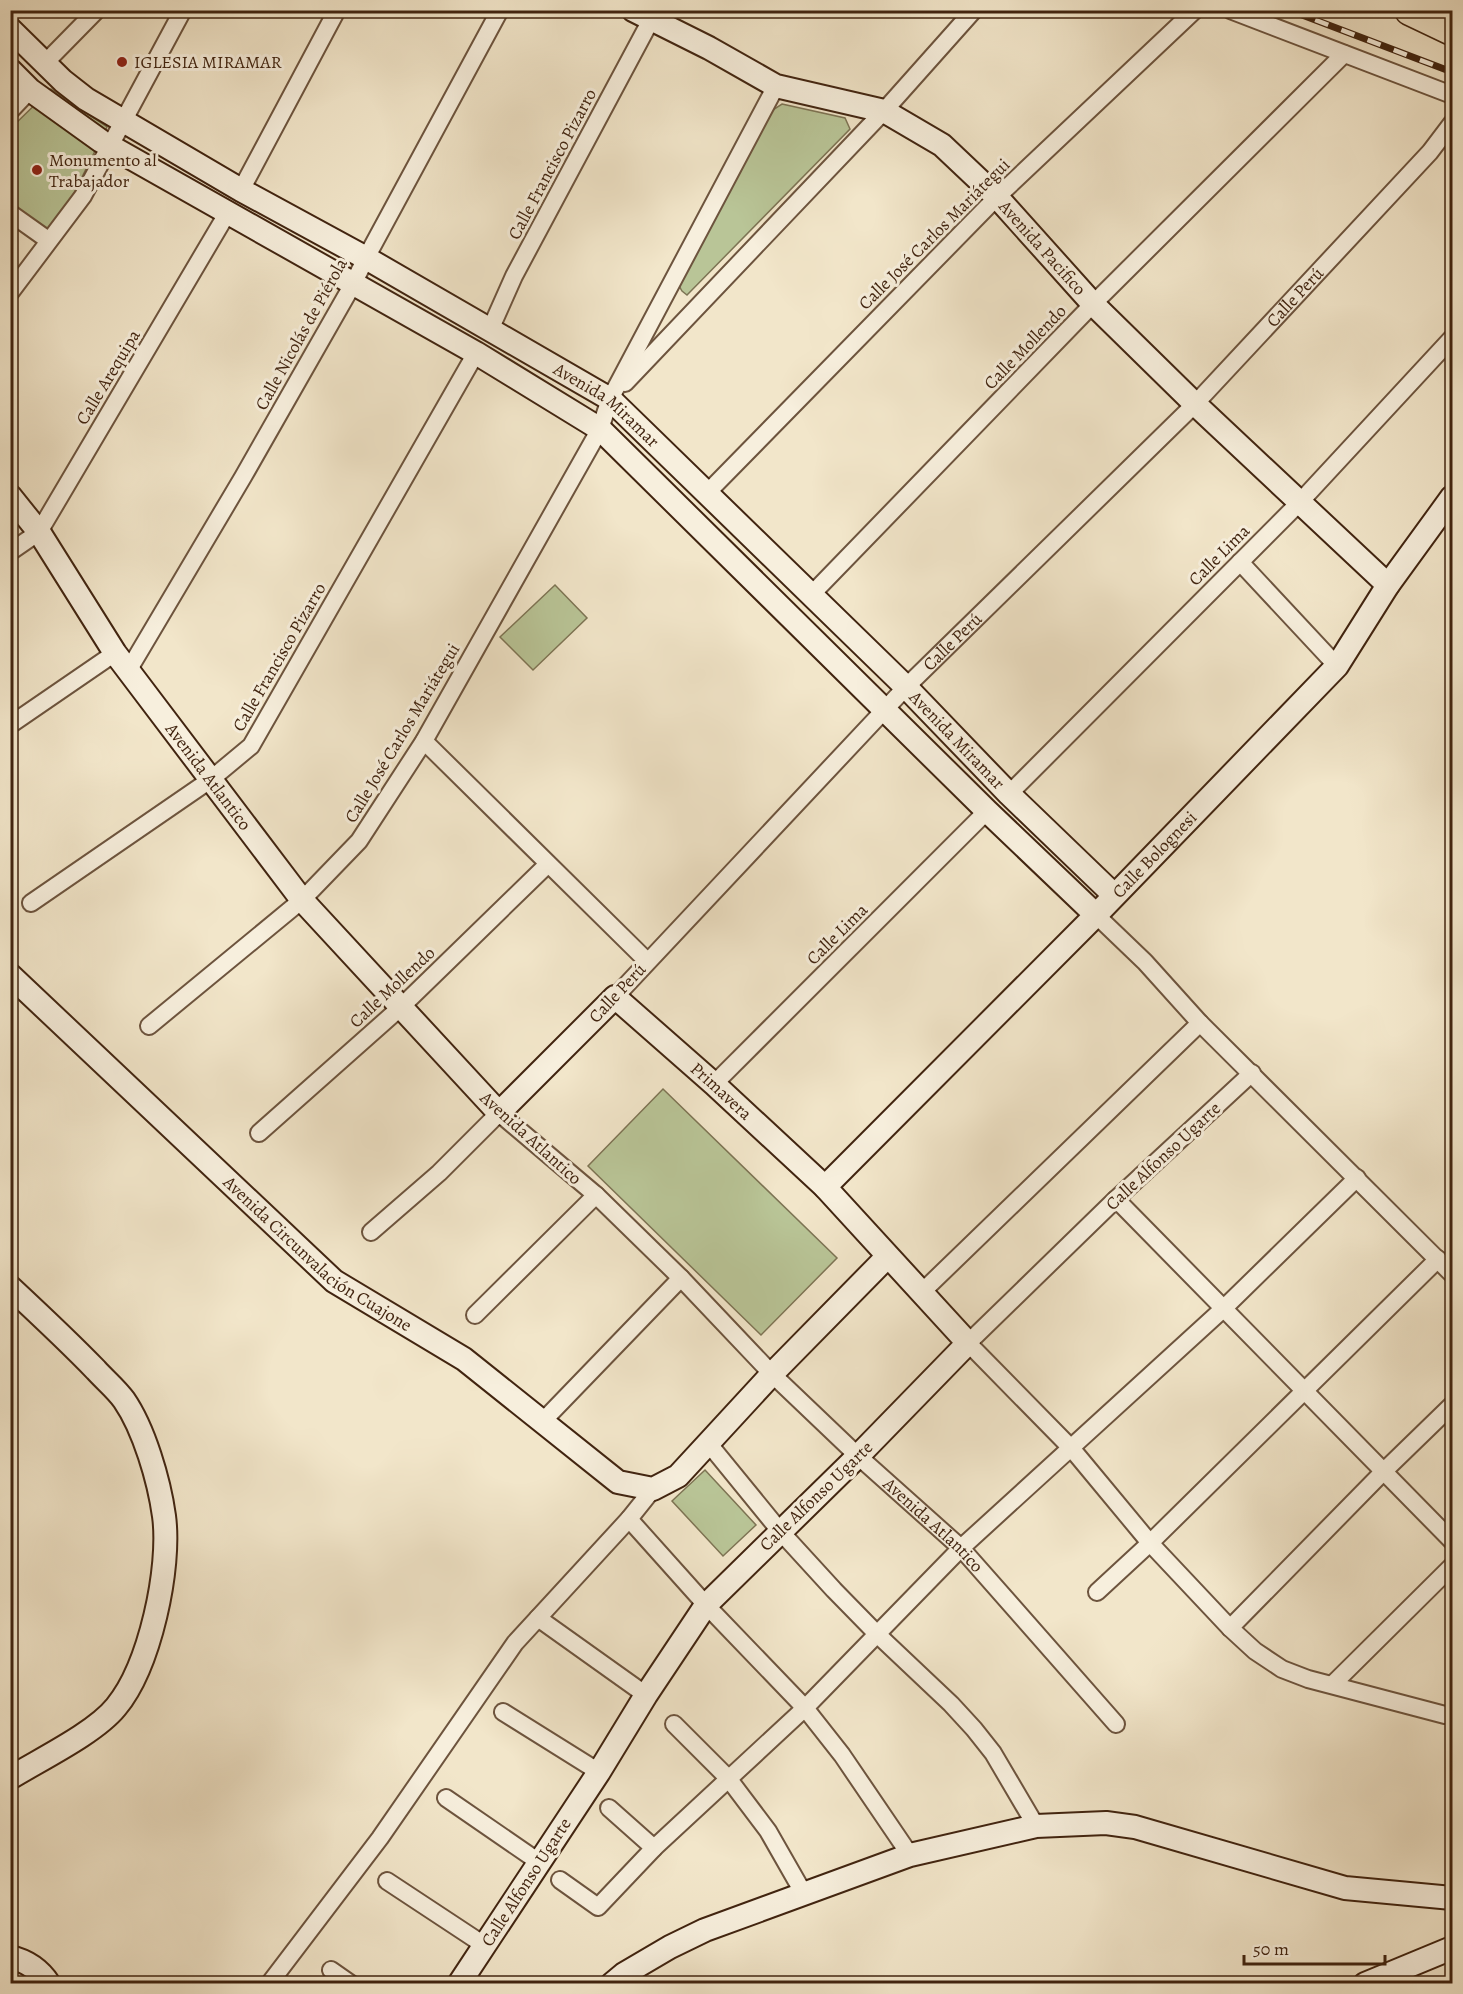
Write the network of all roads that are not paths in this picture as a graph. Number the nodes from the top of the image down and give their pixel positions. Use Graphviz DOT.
graph roads {
  1 [pos="97,10"];
  2 [pos="183,10"];
  3 [pos="337,10"];
  4 [pos="500,10"];
  5 [pos="974,10"];
  6 [pos="1195,10"];
  7 [pos="1230,10"];
  8 [pos="1410,10"];
  9 [pos="643,14"];
  10 [pos="1445,21"];
  11 [pos="10,29"];
  12 [pos="1344,54"];
  13 [pos="45,63"];
  14 [pos="10,70"];
  15 [pos="776,87"];
  16 [pos="30,90"];
  17 [pos="1452,95"];
  18 [pos="10,111"];
  19 [pos="884,111"];
  20 [pos="124,122"];
  21 [pos="1452,123"];
  22 [pos="110,145"];
  23 [pos="241,190"];
  24 [pos="997,196"];
  25 [pos="228,212"];
  26 [pos="10,213"];
  27 [pos="48,240"];
  28 [pos="366,258"];
  29 [pos="353,284"];
  30 [pos="10,294"];
  31 [pos="1093,304"];
  32 [pos="490,330"];
  33 [pos="1452,338"];
  34 [pos="476,354"];
  35 [pos="610,399"];
  36 [pos="1195,404"];
  37 [pos="600,429"];
  38 [pos="708,492"];
  39 [pos="10,496"];
  40 [pos="1452,498"];
  41 [pos="1300,502"];
  42 [pos="39,532"];
  43 [pos="10,552"];
  44 [pos="1240,562"];
  45 [pos="1388,585"];
  46 [pos="812,594"];
  47 [pos="115,653"];
  48 [pos="1337,666"];
  49 [pos="128,672"];
  50 [pos="906,687"];
  51 [pos="885,711"];
  52 [pos="10,725"];
  53 [pos="424,741"];
  54 [pos="210,780"];
  55 [pos="1009,794"];
  56 [pos="987,811"];
  57 [pos="548,864"];
  58 [pos="1114,895"];
  59 [pos="302,900"];
  60 [pos="32,903"];
  61 [pos="1096,915"];
  62 [pos="647,961"];
  63 [pos="10,975"];
  64 [pos="615,997"];
  65 [pos="401,1007"];
  66 [pos="1200,1023"];
  67 [pos="149,1026"];
  68 [pos="1252,1074"];
  69 [pos="714,1084"];
  70 [pos="499,1113"];
  71 [pos="259,1133"];
  72 [pos="1357,1178"];
  73 [pos="825,1187"];
  74 [pos="596,1195"];
  75 [pos="1116,1199"];
  76 [pos="371,1232"];
  77 [pos="887,1257"];
  78 [pos="1438,1259"];
  79 [pos="1452,1274"];
  80 [pos="681,1278"];
  81 [pos="10,1287"];
  82 [pos="921,1293"];
  83 [pos="1223,1309"];
  84 [pos="475,1315"];
  85 [pos="968,1343"];
  86 [pos="772,1374"];
  87 [pos="1304,1391"];
  88 [pos="1452,1405"];
  89 [pos="543,1420"];
  90 [pos="709,1444"];
  91 [pos="1072,1449"];
  92 [pos="858,1456"];
  93 [pos="1383,1472"];
  94 [pos="653,1489"];
  95 [pos="629,1519"];
  96 [pos="780,1531"];
  97 [pos="1452,1541"];
  98 [pos="1150,1543"];
  99 [pos="961,1548"];
  100 [pos="1452,1566"];
  101 [pos="1097,1592"];
  102 [pos="706,1605"];
  103 [pos="538,1618"];
  104 [pos="1230,1628"];
  105 [pos="878,1635"];
  106 [pos="1333,1684"];
  107 [pos="646,1695"];
  108 [pos="805,1708"];
  109 [pos="503,1712"];
  110 [pos="1452,1715"];
  111 [pos="674,1724"];
  112 [pos="1116,1724"];
  113 [pos="599,1772"];
  114 [pos="10,1778"];
  115 [pos="728,1778"];
  116 [pos="446,1798"];
  117 [pos="609,1808"];
  118 [pos="1036,1826"];
  119 [pos="654,1848"];
  120 [pos="910,1855"];
  121 [pos="539,1862"];
  122 [pos="560,1880"];
  123 [pos="387,1881"];
  124 [pos="804,1894"];
  125 [pos="1452,1898"];
  126 [pos="484,1945"];
  127 [pos="1452,1948"];
  128 [pos="10,1957"];
  129 [pos="331,1971"];
  130 [pos="49,1983"];
  131 [pos="269,1983"];
  132 [pos="351,1983"];
  133 [pos="459,1983"];
  134 [pos="612,1983"];
  135 [pos="1365,1983"];
  1 -- 13 [label="street"];
  2 -- 20 [label="street"];
  3 -- 23 [label="street"];
  4 -- 28 [label="street, Calle Nicolás de Piérola"];
  5 -- 19 [label="street"];
  6 -- 24 [label="street, Calle José Carlos Mariátegui"];
  7 -- 12 [label="street"];
  8 -- 10 [label="highway"];
  9 -- 15 [label="main road, Avenida Pacifico"];
  9 -- 32 [label="street, Calle Francisco Pizarro"];
  11 -- 13 [label="main road, Avenida Miramar"];
  12 -- 17 [label="street"];
  12 -- 31 [label="street, Calle Mollendo"];
  13 -- 20 [label="main road, Avenida Miramar"];
  14 -- 16 [label="main road, Avenida Miramar"];
  15 -- 19 [label="main road, Avenida Pacifico"];
  15 -- 35 [label="street, Calle José Carlos Mariátegui"];
  16 -- 18 [label="street"];
  16 -- 22 [label="main road, Avenida Miramar"];
  19 -- 24 [label="main road, Avenida Pacifico"];
  19 -- 35 [label="street"];
  20 -- 22 [label="street"];
  20 -- 23 [label="main road, Avenida Miramar"];
  21 -- 36 [label="street, Calle Perú"];
  22 -- 25 [label="main road, Avenida Miramar"];
  22 -- 27 [label="street"];
  23 -- 28 [label="main road, Avenida Miramar"];
  24 -- 31 [label="main road, Avenida Pacifico"];
  24 -- 38 [label="street, Calle José Carlos Mariátegui"];
  25 -- 29 [label="main road, Avenida Miramar"];
  25 -- 42 [label="street, Calle Arequipa"];
  26 -- 27 [label="street"];
  27 -- 30 [label="street"];
  28 -- 29 [label="street, Calle Nicolás de Piérola"];
  28 -- 32 [label="main road, Avenida Miramar"];
  29 -- 34 [label="main road, Avenida Miramar"];
  29 -- 49 [label="street, Calle Nicolás de Piérola"];
  31 -- 36 [label="main road, Avenida Pacifico"];
  31 -- 46 [label="street, Calle Mollendo"];
  32 -- 35 [label="main road, Avenida Miramar"];
  33 -- 41 [label="street, Calle Lima"];
  34 -- 37 [label="main road, Avenida Miramar"];
  34 -- 54 [label="street, Calle Francisco Pizarro"];
  35 -- 37 [label="street, Calle José Carlos Mariátegui"];
  35 -- 38 [label="main road, Avenida Miramar"];
  36 -- 41 [label="main road, Avenida Pacifico"];
  36 -- 50 [label="street, Calle Perú"];
  37 -- 51 [label="main road, Avenida Miramar"];
  37 -- 53 [label="street, Calle José Carlos Mariátegui"];
  38 -- 46 [label="main road, Avenida Miramar"];
  39 -- 42 [label="main road, Avenida Atlantico"];
  40 -- 45 [label="main road, Calle Bolognesi"];
  41 -- 44 [label="street, Calle Lima"];
  41 -- 45 [label="main road, Avenida Pacifico"];
  42 -- 43 [label="street, Calle Arequipa"];
  42 -- 47 [label="main road, Avenida Atlantico"];
  44 -- 48 [label="street"];
  44 -- 55 [label="street, Calle Lima"];
  45 -- 48 [label="main road, Calle Bolognesi"];
  46 -- 50 [label="main road, Avenida Miramar"];
  47 -- 49 [label="main road, Avenida Atlantico"];
  47 -- 52 [label="street"];
  48 -- 58 [label="main road, Calle Bolognesi"];
  49 -- 54 [label="main road, Avenida Atlantico"];
  50 -- 51 [label="street, Calle Perú"];
  50 -- 55 [label="main road, Avenida Miramar"];
  51 -- 56 [label="main road, Avenida Miramar"];
  51 -- 62 [label="street, Calle Perú"];
  53 -- 57 [label="street"];
  53 -- 59 [label="street, Calle José Carlos Mariátegui"];
  54 -- 59 [label="main road, Avenida Atlantico"];
  54 -- 60 [label="street, Calle Francisco Pizarro"];
  55 -- 58 [label="main road, Avenida Miramar"];
  56 -- 61 [label="main road, Avenida Miramar"];
  56 -- 69 [label="street, Calle Lima"];
  57 -- 62 [label="street"];
  57 -- 65 [label="street, Calle Mollendo"];
  58 -- 61 [label="main road, Calle Bolognesi"];
  59 -- 65 [label="main road, Avenida Atlantico"];
  59 -- 67 [label="street, Calle José Carlos Mariátegui"];
  61 -- 66 [label="street"];
  61 -- 73 [label="main road, Calle Bolognesi"];
  62 -- 64 [label="street, Calle Perú"];
  63 -- 89 [label="main road, Avenida Circunvalación Cuajone"];
  64 -- 69 [label="main road, Primavera"];
  64 -- 70 [label="main road, Calle Perú"];
  65 -- 70 [label="main road, Avenida Atlantico"];
  65 -- 71 [label="street, Calle Mollendo"];
  66 -- 68 [label="street"];
  66 -- 82 [label="street"];
  68 -- 72 [label="street"];
  68 -- 75 [label="street, Calle Alfonso Ugarte"];
  69 -- 73 [label="main road, Primavera"];
  70 -- 74 [label="street, Avenida Atlantico"];
  70 -- 76 [label="street, Calle Perú"];
  72 -- 78 [label="street"];
  72 -- 83 [label="street"];
  73 -- 77 [label="main road, Primavera"];
  74 -- 80 [label="street, Avenida Atlantico"];
  74 -- 84 [label="street"];
  75 -- 83 [label="street"];
  75 -- 85 [label="street, Calle Alfonso Ugarte"];
  77 -- 82 [label="main road, Primavera"];
  77 -- 86 [label="main road"];
  78 -- 79 [label="street"];
  78 -- 87 [label="street"];
  80 -- 86 [label="street, Avenida Atlantico"];
  80 -- 89 [label="street"];
  81 -- 114 [label="main road"];
  82 -- 85 [label="main road, Primavera"];
  83 -- 87 [label="street"];
  83 -- 91 [label="street"];
  85 -- 91 [label="street"];
  85 -- 92 [label="main road, Calle Alfonso Ugarte"];
  86 -- 90 [label="main road"];
  86 -- 92 [label="street, Avenida Atlantico"];
  87 -- 93 [label="street"];
  87 -- 98 [label="street"];
  88 -- 93 [label="street"];
  89 -- 94 [label="main road, Avenida Circunvalación Cuajone"];
  90 -- 94 [label="main road"];
  90 -- 96 [label="street"];
  91 -- 98 [label="street"];
  91 -- 99 [label="street"];
  92 -- 96 [label="main road, Calle Alfonso Ugarte"];
  92 -- 99 [label="street, Avenida Atlantico"];
  93 -- 97 [label="street"];
  93 -- 104 [label="street"];
  94 -- 95 [label="street"];
  95 -- 102 [label="street"];
  95 -- 103 [label="street"];
  96 -- 102 [label="main road, Calle Alfonso Ugarte"];
  96 -- 105 [label="street"];
  98 -- 101 [label="street"];
  98 -- 104 [label="street"];
  99 -- 105 [label="street"];
  99 -- 112 [label="street, Avenida Atlantico"];
  100 -- 106 [label="street"];
  102 -- 107 [label="main road, Calle Alfonso Ugarte"];
  102 -- 108 [label="street"];
  103 -- 107 [label="street"];
  103 -- 131 [label="street"];
  104 -- 106 [label="street"];
  105 -- 108 [label="street"];
  105 -- 118 [label="street"];
  106 -- 110 [label="street"];
  107 -- 113 [label="main road, Calle Alfonso Ugarte"];
  108 -- 115 [label="street"];
  108 -- 120 [label="street"];
  109 -- 113 [label="street"];
  111 -- 115 [label="street"];
  113 -- 121 [label="main road, Calle Alfonso Ugarte"];
  115 -- 119 [label="street"];
  115 -- 124 [label="street"];
  116 -- 121 [label="street"];
  117 -- 119 [label="street"];
  118 -- 120 [label="main road"];
  118 -- 125 [label="main road"];
  119 -- 122 [label="street"];
  120 -- 124 [label="main road"];
  121 -- 126 [label="main road, Calle Alfonso Ugarte"];
  123 -- 126 [label="street"];
  124 -- 134 [label="main road"];
  126 -- 133 [label="main road, Calle Alfonso Ugarte"];
  127 -- 135 [label="main road"];
  128 -- 130 [label="main road"];
  129 -- 132 [label="street"];
}
